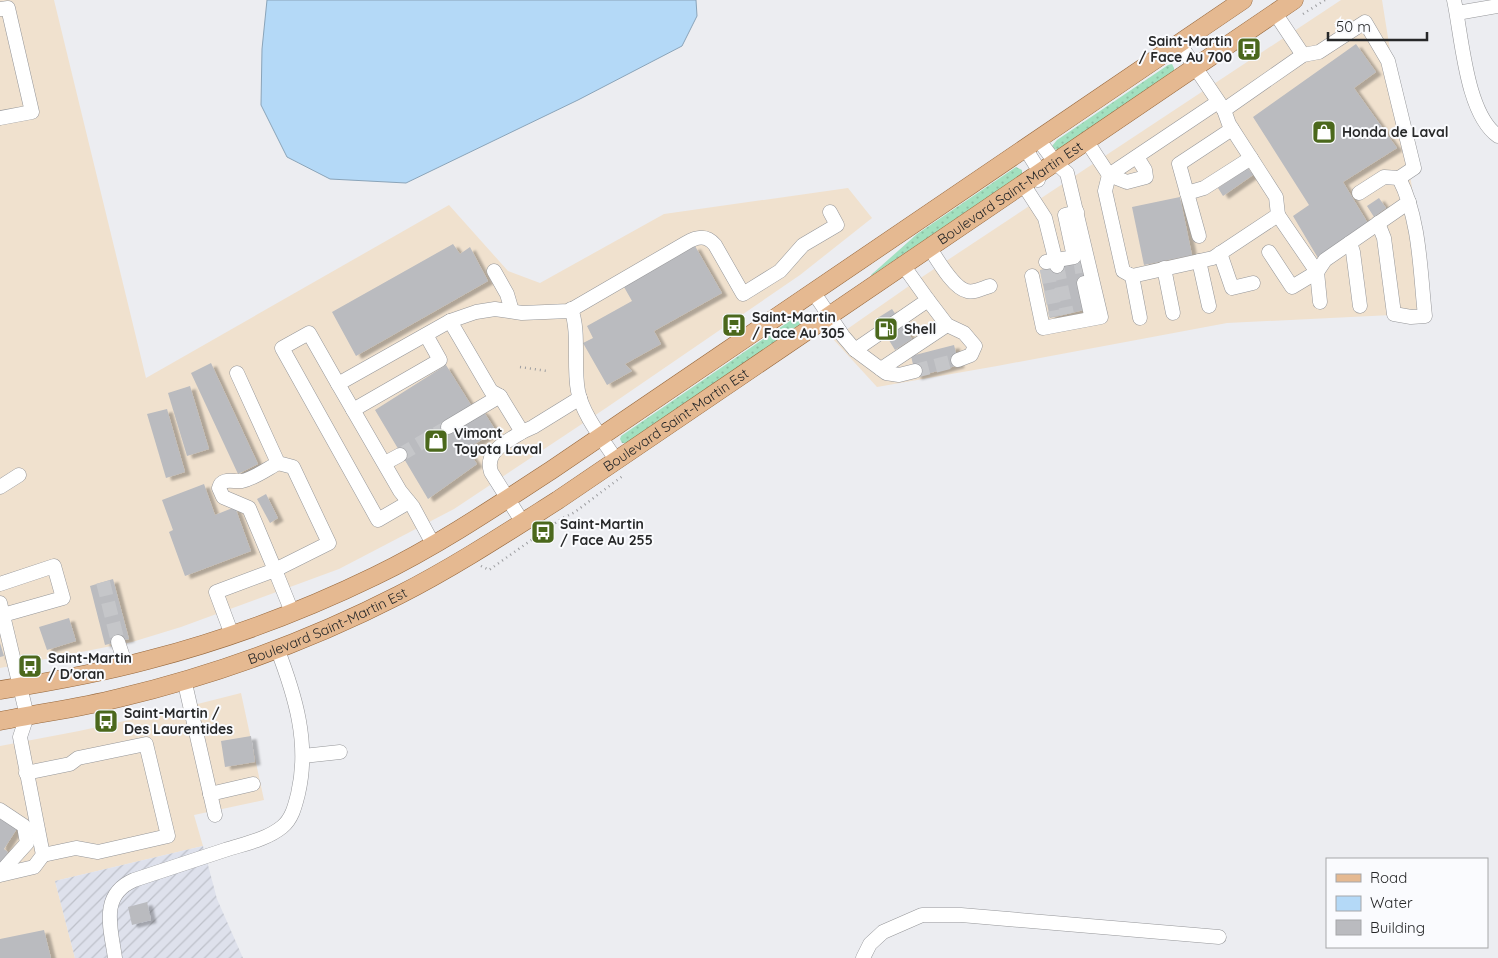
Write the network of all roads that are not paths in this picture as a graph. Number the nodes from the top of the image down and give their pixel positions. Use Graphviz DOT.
graph roads {
  1 [pos="1243,0"];
  2 [pos="4,6"];
  3 [pos="1498,6"];
  4 [pos="1298,7"];
  5 [pos="1455,7"];
  6 [pos="1275,13"];
  7 [pos="1179,43"];
  8 [pos="1303,55"];
  9 [pos="1194,67"];
  10 [pos="1221,106"];
  11 [pos="0,118"];
  12 [pos="1232,129"];
  13 [pos="1498,136"];
  14 [pos="1086,140"];
  15 [pos="1032,144"];
  16 [pos="1137,157"];
  17 [pos="1251,158"];
  18 [pos="1048,167"];
  19 [pos="1110,175"];
  20 [pos="1399,178"];
  21 [pos="1187,193"];
  22 [pos="1359,193"];
  23 [pos="1031,196"];
  24 [pos="1409,202"];
  25 [pos="830,212"];
  26 [pos="1278,215"];
  27 [pos="1078,218"];
  28 [pos="1378,223"];
  29 [pos="1199,236"];
  30 [pos="1350,242"];
  31 [pos="929,247"];
  32 [pos="1269,252"];
  33 [pos="1220,253"];
  34 [pos="1080,260"];
  35 [pos="1199,261"];
  36 [pos="903,264"];
  37 [pos="1164,268"];
  38 [pos="494,272"];
  39 [pos="1317,272"];
  40 [pos="1032,276"];
  41 [pos="1132,276"];
  42 [pos="1084,283"];
  43 [pos="1253,283"];
  44 [pos="990,286"];
  45 [pos="814,293"];
  46 [pos="928,300"];
  47 [pos="1320,302"];
  48 [pos="1209,306"];
  49 [pos="1360,306"];
  50 [pos="571,309"];
  51 [pos="512,311"];
  52 [pos="1173,313"];
  53 [pos="829,315"];
  54 [pos="1092,318"];
  55 [pos="1140,318"];
  56 [pos="450,321"];
  57 [pos="948,325"];
  58 [pos="426,335"];
  59 [pos="856,350"];
  60 [pos="958,360"];
  61 [pos="881,369"];
  62 [pos="915,372"];
  63 [pos="237,373"];
  64 [pos="338,384"];
  65 [pos="500,396"];
  66 [pos="580,398"];
  67 [pos="353,410"];
  68 [pos="448,427"];
  69 [pos="522,432"];
  70 [pos="601,436"];
  71 [pos="400,454"];
  72 [pos="616,460"];
  73 [pos="278,463"];
  74 [pos="385,463"];
  75 [pos="19,475"];
  76 [pos="0,487"];
  77 [pos="508,499"];
  78 [pos="409,502"];
  79 [pos="523,523"];
  80 [pos="433,544"];
  81 [pos="275,570"];
  82 [pos="0,584"];
  83 [pos="2,609"];
  84 [pos="292,612"];
  85 [pos="232,635"];
  86 [pos="118,642"];
  87 [pos="277,648"];
  88 [pos="126,666"];
  89 [pos="184,680"];
  90 [pos="21,687"];
  91 [pos="0,690"];
  92 [pos="27,716"];
  93 [pos="0,721"];
  94 [pos="340,752"];
  95 [pos="303,756"];
  96 [pos="26,774"];
  97 [pos="252,784"];
  98 [pos="210,794"];
  99 [pos="0,810"];
  100 [pos="215,815"];
  101 [pos="43,855"];
  102 [pos="0,874"];
  103 [pos="1219,937"];
  104 [pos="116,958"];
  105 [pos="863,958"];
  1 -- 7 [label="main road, Boulevard Saint-Martin Est"];
  2 -- 11 [label="lane"];
  3 -- 5 [label="lane"];
  4 -- 6 [label="main road, Boulevard Saint-Martin Est"];
  5 -- 13 [label="lane"];
  6 -- 8 [label="lane"];
  6 -- 9 [label="main road, Boulevard Saint-Martin Est"];
  7 -- 9 [label="lane"];
  7 -- 15 [label="main road, Boulevard Saint-Martin Est"];
  8 -- 10 [label="lane"];
  8 -- 20 [label="lane"];
  9 -- 10 [label="lane"];
  9 -- 14 [label="main road, Boulevard Saint-Martin Est"];
  10 -- 12 [label="lane"];
  10 -- 16 [label="lane"];
  12 -- 17 [label="lane"];
  12 -- 21 [label="lane"];
  14 -- 18 [label="main road, Boulevard Saint-Martin Est"];
  14 -- 19 [label="lane"];
  15 -- 18 [label="lane"];
  15 -- 45 [label="main road, Boulevard Saint-Martin Est"];
  16 -- 19 [label="lane"];
  16 -- 19 [label="lane"];
  17 -- 21 [label="lane"];
  17 -- 26 [label="lane"];
  18 -- 23 [label="main road, Boulevard Saint-Martin Est"];
  18 -- 27 [label="lane"];
  19 -- 41 [label="lane"];
  20 -- 22 [label="lane"];
  20 -- 24 [label="lane"];
  21 -- 29 [label="lane"];
  23 -- 27 [label="lane"];
  23 -- 31 [label="main road, Boulevard Saint-Martin Est"];
  24 -- 28 [label="lane"];
  24 -- 28 [label="lane"];
  25 -- 50 [label="lane"];
  26 -- 33 [label="lane"];
  26 -- 39 [label="lane"];
  27 -- 34 [label="lane"];
  27 -- 54 [label="lane"];
  28 -- 30 [label="lane"];
  30 -- 39 [label="lane"];
  30 -- 49 [label="lane"];
  31 -- 36 [label="main road, Boulevard Saint-Martin Est"];
  31 -- 44 [label="lane"];
  32 -- 39 [label="lane"];
  33 -- 35 [label="lane"];
  33 -- 43 [label="lane"];
  35 -- 37 [label="lane"];
  35 -- 48 [label="lane"];
  36 -- 46 [label="lane"];
  36 -- 53 [label="main road, Boulevard Saint-Martin Est"];
  37 -- 41 [label="lane"];
  37 -- 52 [label="lane"];
  38 -- 51 [label="lane"];
  39 -- 47 [label="lane"];
  40 -- 54 [label="lane"];
  41 -- 55 [label="lane"];
  42 -- 54 [label="lane"];
  45 -- 53 [label="lane"];
  45 -- 70 [label="main road, Boulevard Saint-Martin Est"];
  46 -- 57 [label="lane"];
  46 -- 59 [label="lane"];
  50 -- 51 [label="lane"];
  50 -- 66 [label="lane"];
  51 -- 56 [label="lane"];
  53 -- 59 [label="lane"];
  53 -- 72 [label="main road, Boulevard Saint-Martin Est"];
  56 -- 58 [label="lane"];
  56 -- 65 [label="lane"];
  57 -- 60 [label="lane"];
  57 -- 61 [label="lane"];
  58 -- 64 [label="lane"];
  58 -- 67 [label="lane"];
  59 -- 61 [label="lane"];
  61 -- 62 [label="lane"];
  63 -- 73 [label="lane"];
  64 -- 67 [label="lane"];
  64 -- 78 [label="lane"];
  65 -- 68 [label="lane"];
  65 -- 69 [label="lane"];
  66 -- 69 [label="lane"];
  66 -- 70 [label="lane"];
  67 -- 74 [label="lane"];
  69 -- 77 [label="lane"];
  70 -- 72 [label="lane"];
  70 -- 77 [label="main road, Boulevard Saint-Martin Est"];
  71 -- 74 [label="lane"];
  72 -- 79 [label="main road, Boulevard Saint-Martin Est"];
  73 -- 81 [label="lane"];
  73 -- 81 [label="lane"];
  74 -- 78 [label="lane"];
  75 -- 76 [label="lane"];
  77 -- 79 [label="lane"];
  77 -- 80 [label="main road, Boulevard Saint-Martin Est"];
  78 -- 80 [label="lane"];
  79 -- 87 [label="main road, Boulevard Saint-Martin Est"];
  80 -- 84 [label="main road, Boulevard Saint-Martin Est"];
  81 -- 84 [label="lane"];
  81 -- 85 [label="lane"];
  82 -- 83 [label="lane"];
  83 -- 90 [label="lane"];
  84 -- 85 [label="main road, Boulevard Saint-Martin Est"];
  85 -- 88 [label="main road, Boulevard Saint-Martin Est"];
  86 -- 88 [label="lane"];
  87 -- 89 [label="main road, Boulevard Saint-Martin Est"];
  87 -- 95 [label="lane"];
  88 -- 90 [label="main road, Boulevard Saint-Martin Est"];
  89 -- 92 [label="main road, Boulevard Saint-Martin Est"];
  89 -- 98 [label="lane"];
  90 -- 91 [label="main road, Boulevard Saint-Martin Est"];
  90 -- 92 [label="lane"];
  92 -- 93 [label="main road, Boulevard Saint-Martin Est"];
  92 -- 96 [label="lane"];
  94 -- 95 [label="lane"];
  95 -- 104 [label="lane"];
  96 -- 101 [label="lane"];
  96 -- 101 [label="lane"];
  97 -- 98 [label="lane"];
  98 -- 100 [label="lane"];
  99 -- 102 [label="lane"];
  101 -- 102 [label="lane"];
  103 -- 105 [label="lane"];
}
